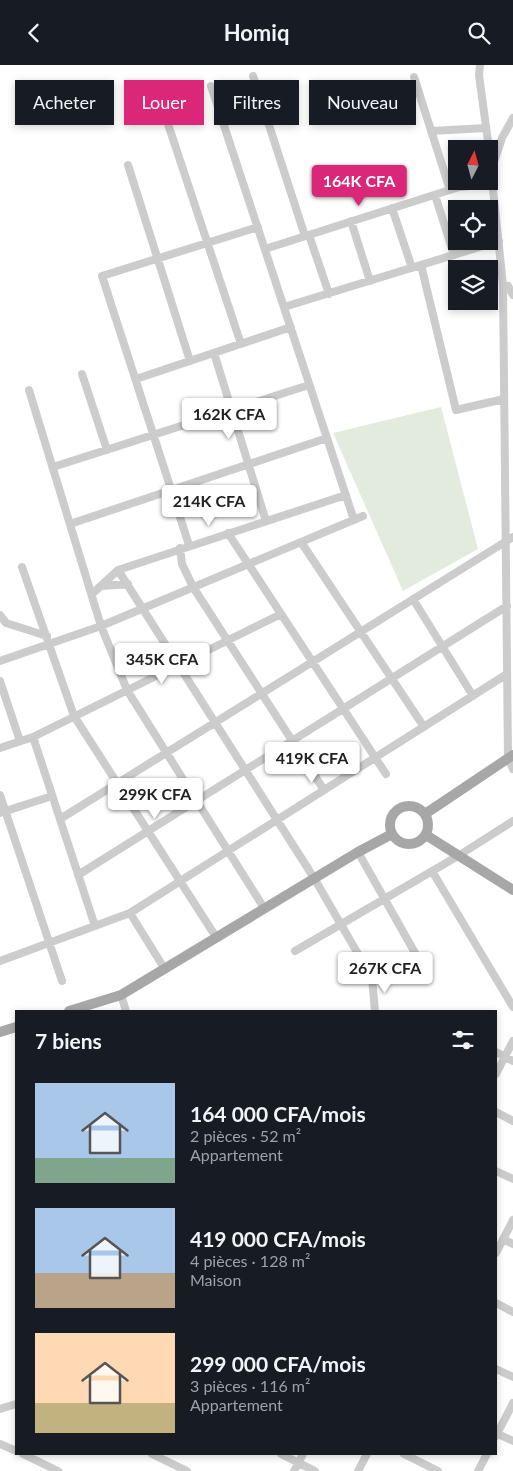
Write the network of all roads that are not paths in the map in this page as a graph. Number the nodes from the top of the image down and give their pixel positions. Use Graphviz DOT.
graph roads {
  1 [pos="480,65"];
  2 [pos="253,76"];
  3 [pos="414,77"];
  4 [pos="211,85"];
  5 [pos="513,118"];
  6 [pos="169,125"];
  7 [pos="486,128"];
  8 [pos="431,131"];
  9 [pos="488,140"];
  10 [pos="498,150"];
  11 [pos="128,165"];
  12 [pos="448,184"];
  13 [pos="450,190"];
  14 [pos="493,190"];
  15 [pos="435,195"];
  16 [pos="392,208"];
  17 [pos="352,221"];
  18 [pos="258,227"];
  19 [pos="307,235"];
  20 [pos="499,241"];
  21 [pos="207,243"];
  22 [pos="265,249"];
  23 [pos="454,255"];
  24 [pos="158,259"];
  25 [pos="421,265"];
  26 [pos="412,268"];
  27 [pos="370,281"];
  28 [pos="508,285"];
  29 [pos="329,294"];
  30 [pos="513,295"];
  31 [pos="284,307"];
  32 [pos="291,327"];
  33 [pos="241,344"];
  34 [pos="214,353"];
  35 [pos="190,361"];
  36 [pos="82,374"];
  37 [pos="136,379"];
  38 [pos="310,385"];
  39 [pos="29,390"];
  40 [pos="504,399"];
  41 [pos="232,409"];
  42 [pos="154,434"];
  43 [pos="327,437"];
  44 [pos="107,449"];
  45 [pos="248,464"];
  46 [pos="52,467"];
  47 [pos="513,469"];
  48 [pos="505,474"];
  49 [pos="172,489"];
  50 [pos="346,495"];
  51 [pos="363,516"];
  52 [pos="354,520"];
  53 [pos="266,521"];
  54 [pos="70,524"];
  55 [pos="228,533"];
  56 [pos="509,539"];
  57 [pos="302,542"];
  58 [pos="189,545"];
  59 [pos="180,548"];
  60 [pos="249,564"];
  61 [pos="22,567"];
  62 [pos="118,570"];
  63 [pos="88,580"];
  64 [pos="128,584"];
  65 [pos="101,586"];
  66 [pos="193,587"];
  67 [pos="92,594"];
  68 [pos="413,599"];
  69 [pos="506,606"];
  70 [pos="143,608"];
  71 [pos="281,614"];
  72 [pos="0,615"];
  73 [pos="101,626"];
  74 [pos="361,632"];
  75 [pos="48,640"];
  76 [pos="227,640"];
  77 [pos="442,646"];
  78 [pos="0,661"];
  79 [pos="313,662"];
  80 [pos="179,664"];
  81 [pos="507,674"];
  82 [pos="392,678"];
  83 [pos="0,681"];
  84 [pos="127,690"];
  85 [pos="262,693"];
  86 [pos="473,696"];
  87 [pos="343,709"];
  88 [pos="74,716"];
  89 [pos="216,722"];
  90 [pos="424,727"];
  91 [pos="33,737"];
  92 [pos="20,741"];
  93 [pos="292,741"];
  94 [pos="0,748"];
  95 [pos="166,753"];
  96 [pos="510,757"];
  97 [pos="375,758"];
  98 [pos="513,769"];
  99 [pos="246,770"];
  100 [pos="386,774"];
  101 [pos="118,783"];
  102 [pos="324,790"];
  103 [pos="0,795"];
  104 [pos="52,796"];
  105 [pos="197,801"];
  106 [pos="3,812"];
  107 [pos="425,814"];
  108 [pos="60,819"];
  109 [pos="277,819"];
  110 [pos="513,821"];
  111 [pos="148,831"];
  112 [pos="392,833"];
  113 [pos="426,835"];
  114 [pos="228,851"];
  115 [pos="358,851"];
  116 [pos="458,856"];
  117 [pos="432,871"];
  118 [pos="78,875"];
  119 [pos="314,878"];
  120 [pos="180,881"];
  121 [pos="513,890"];
  122 [pos="385,899"];
  123 [pos="264,908"];
  124 [pos="130,913"];
  125 [pos="341,924"];
  126 [pos="95,926"];
  127 [pos="216,937"];
  128 [pos="50,943"];
  129 [pos="295,951"];
  130 [pos="0,961"];
  131 [pos="423,967"];
  132 [pos="164,968"];
  133 [pos="62,981"];
  134 [pos="121,995"];
  135 [pos="513,1007"];
  136 [pos="72,1010"];
  137 [pos="126,1010"];
  138 [pos="375,1010"];
  139 [pos="15,1027"];
  140 [pos="0,1033"];
  141 [pos="513,1041"];
  142 [pos="497,1053"];
  143 [pos="505,1057"];
  144 [pos="513,1061"];
  145 [pos="497,1072"];
  146 [pos="497,1113"];
  147 [pos="513,1121"];
  148 [pos="497,1171"];
  149 [pos="513,1179"];
  150 [pos="513,1220"];
  151 [pos="503,1239"];
  152 [pos="513,1244"];
  153 [pos="497,1251"];
  154 [pos="497,1304"];
  155 [pos="513,1312"];
  156 [pos="497,1369"];
  157 [pos="513,1377"];
  158 [pos="513,1403"];
  159 [pos="15,1404"];
  160 [pos="0,1409"];
  161 [pos="497,1434"];
  162 [pos="513,1441"];
  163 [pos="0,1444"];
  164 [pos="15,1451"];
  165 [pos="154,1455"];
  166 [pos="283,1455"];
  167 [pos="303,1455"];
  168 [pos="366,1455"];
  169 [pos="406,1455"];
  170 [pos="486,1455"];
  171 [pos="39,1457"];
  172 [pos="299,1463"];
  173 [pos="58,1471"];
  174 [pos="187,1471"];
  175 [pos="294,1471"];
  176 [pos="315,1471"];
  177 [pos="358,1471"];
  178 [pos="438,1471"];
  179 [pos="478,1471"];
  1 -- 7 [label="street"];
  2 -- 19 [label="street"];
  3 -- 8 [label="street"];
  4 -- 18 [label="street"];
  5 -- 10 [label="street"];
  6 -- 21 [label="street"];
  7 -- 8 [label="street"];
  7 -- 9 [label="street"];
  8 -- 12 [label="street"];
  11 -- 24 [label="street"];
  13 -- 15 [label="street"];
  14 -- 20 [label="street"];
  15 -- 16 [label="street"];
  15 -- 23 [label="street"];
  16 -- 17 [label="street"];
  16 -- 26 [label="street"];
  17 -- 19 [label="street"];
  17 -- 27 [label="street"];
  18 -- 21 [label="street"];
  18 -- 22 [label="street"];
  19 -- 22 [label="street"];
  19 -- 29 [label="street"];
  20 -- 23 [label="street"];
  20 -- 28 [label="street"];
  21 -- 24 [label="street"];
  21 -- 33 [label="street"];
  22 -- 31 [label="street"];
  23 -- 25 [label="street"];
  24 -- 35 [label="street"];
  24 -- 37 [label="street"];
  25 -- 26 [label="street"];
  25 -- 40 [label="street"];
  26 -- 27 [label="street"];
  27 -- 29 [label="street"];
  28 -- 30 [label="street"];
  28 -- 40 [label="street"];
  29 -- 31 [label="street"];
  31 -- 32 [label="street"];
  32 -- 33 [label="street"];
  32 -- 38 [label="street"];
  33 -- 34 [label="street"];
  34 -- 35 [label="street"];
  34 -- 41 [label="street"];
  35 -- 37 [label="street"];
  36 -- 44 [label="street"];
  37 -- 42 [label="street"];
  38 -- 41 [label="street"];
  38 -- 43 [label="street"];
  39 -- 46 [label="street"];
  40 -- 48 [label="street"];
  41 -- 42 [label="street"];
  41 -- 45 [label="street"];
  42 -- 44 [label="street"];
  42 -- 49 [label="street"];
  43 -- 45 [label="street"];
  43 -- 50 [label="street"];
  44 -- 46 [label="street"];
  45 -- 49 [label="street"];
  45 -- 53 [label="street"];
  46 -- 54 [label="street"];
  47 -- 48 [label="street"];
  48 -- 56 [label="street"];
  49 -- 54 [label="street"];
  49 -- 58 [label="street"];
  50 -- 52 [label="street"];
  50 -- 53 [label="street"];
  51 -- 52 [label="street"];
  52 -- 57 [label="street"];
  53 -- 55 [label="street"];
  54 -- 63 [label="street"];
  55 -- 58 [label="street"];
  55 -- 60 [label="street"];
  56 -- 68 [label="street"];
  56 -- 69 [label="street"];
  57 -- 60 [label="street"];
  57 -- 74 [label="street"];
  58 -- 59 [label="street"];
  59 -- 62 [label="street"];
  59 -- 66 [label="street"];
  60 -- 66 [label="street"];
  60 -- 71 [label="street"];
  61 -- 75 [label="street"];
  62 -- 64 [label="street"];
  62 -- 65 [label="street"];
  63 -- 65 [label="street"];
  63 -- 67 [label="street"];
  64 -- 65 [label="street"];
  64 -- 70 [label="street"];
  65 -- 67 [label="street"];
  66 -- 70 [label="street"];
  66 -- 76 [label="street"];
  67 -- 73 [label="street"];
  68 -- 74 [label="street"];
  68 -- 77 [label="street"];
  69 -- 77 [label="street"];
  69 -- 81 [label="street"];
  70 -- 73 [label="street"];
  70 -- 80 [label="street"];
  71 -- 76 [label="street"];
  71 -- 79 [label="street"];
  72 -- 75 [label="street"];
  73 -- 75 [label="street"];
  73 -- 84 [label="street"];
  74 -- 79 [label="street"];
  74 -- 82 [label="street"];
  75 -- 78 [label="street"];
  75 -- 88 [label="street"];
  76 -- 80 [label="street"];
  76 -- 85 [label="street"];
  77 -- 82 [label="street"];
  77 -- 86 [label="street"];
  79 -- 85 [label="street"];
  79 -- 87 [label="street"];
  80 -- 84 [label="street"];
  80 -- 89 [label="street"];
  81 -- 86 [label="street"];
  81 -- 96 [label="street"];
  82 -- 87 [label="street"];
  82 -- 90 [label="street"];
  83 -- 92 [label="street"];
  84 -- 88 [label="street"];
  84 -- 95 [label="street"];
  85 -- 89 [label="street"];
  85 -- 93 [label="street"];
  86 -- 90 [label="street"];
  87 -- 93 [label="street"];
  87 -- 97 [label="street"];
  88 -- 91 [label="street"];
  88 -- 101 [label="street"];
  89 -- 95 [label="street"];
  89 -- 99 [label="street"];
  90 -- 97 [label="street"];
  91 -- 92 [label="street"];
  91 -- 104 [label="street"];
  92 -- 94 [label="street"];
  93 -- 99 [label="street"];
  93 -- 102 [label="street"];
  95 -- 101 [label="street"];
  95 -- 105 [label="street"];
  96 -- 98 [label="street"];
  96 -- 107 [label="main road"];
  97 -- 100 [label="street"];
  97 -- 102 [label="street"];
  99 -- 105 [label="street"];
  99 -- 109 [label="street"];
  101 -- 108 [label="street"];
  101 -- 111 [label="street"];
  102 -- 109 [label="street"];
  103 -- 106 [label="street"];
  104 -- 106 [label="street"];
  104 -- 108 [label="street"];
  105 -- 111 [label="street"];
  105 -- 114 [label="street"];
  106 -- 128 [label="street"];
  107 -- 112 [label="main road"];
  107 -- 113 [label="main road"];
  108 -- 118 [label="street"];
  109 -- 114 [label="street"];
  109 -- 119 [label="street"];
  110 -- 116 [label="street"];
  111 -- 118 [label="street"];
  111 -- 120 [label="street"];
  112 -- 113 [label="main road"];
  112 -- 115 [label="main road"];
  113 -- 116 [label="main road"];
  114 -- 120 [label="street"];
  114 -- 123 [label="street"];
  115 -- 119 [label="main road"];
  115 -- 122 [label="street"];
  116 -- 117 [label="street"];
  116 -- 121 [label="main road"];
  117 -- 122 [label="street"];
  117 -- 135 [label="street"];
  118 -- 126 [label="street"];
  119 -- 123 [label="main road"];
  119 -- 125 [label="street"];
  120 -- 124 [label="street"];
  120 -- 127 [label="street"];
  122 -- 125 [label="street"];
  122 -- 131 [label="street"];
  123 -- 127 [label="main road"];
  124 -- 126 [label="street"];
  124 -- 132 [label="street"];
  125 -- 129 [label="street"];
  125 -- 138 [label="street"];
  126 -- 128 [label="street"];
  127 -- 132 [label="main road"];
  128 -- 130 [label="street"];
  128 -- 133 [label="street"];
  132 -- 134 [label="main road"];
  134 -- 136 [label="main road"];
  134 -- 137 [label="street"];
  139 -- 140 [label="main road"];
  141 -- 143 [label="street"];
  142 -- 143 [label="street"];
  143 -- 144 [label="street"];
  143 -- 145 [label="street"];
  146 -- 147 [label="street"];
  148 -- 149 [label="street"];
  150 -- 151 [label="street"];
  151 -- 152 [label="street"];
  151 -- 153 [label="street"];
  154 -- 155 [label="street"];
  156 -- 157 [label="street"];
  158 -- 161 [label="street"];
  159 -- 160 [label="street"];
  161 -- 162 [label="street"];
  163 -- 164 [label="street"];
  165 -- 174 [label="street"];
  166 -- 172 [label="street"];
  167 -- 172 [label="street"];
  168 -- 177 [label="street"];
  169 -- 178 [label="street"];
  170 -- 179 [label="street"];
  171 -- 173 [label="street"];
  172 -- 175 [label="street"];
  172 -- 176 [label="street"];
}
